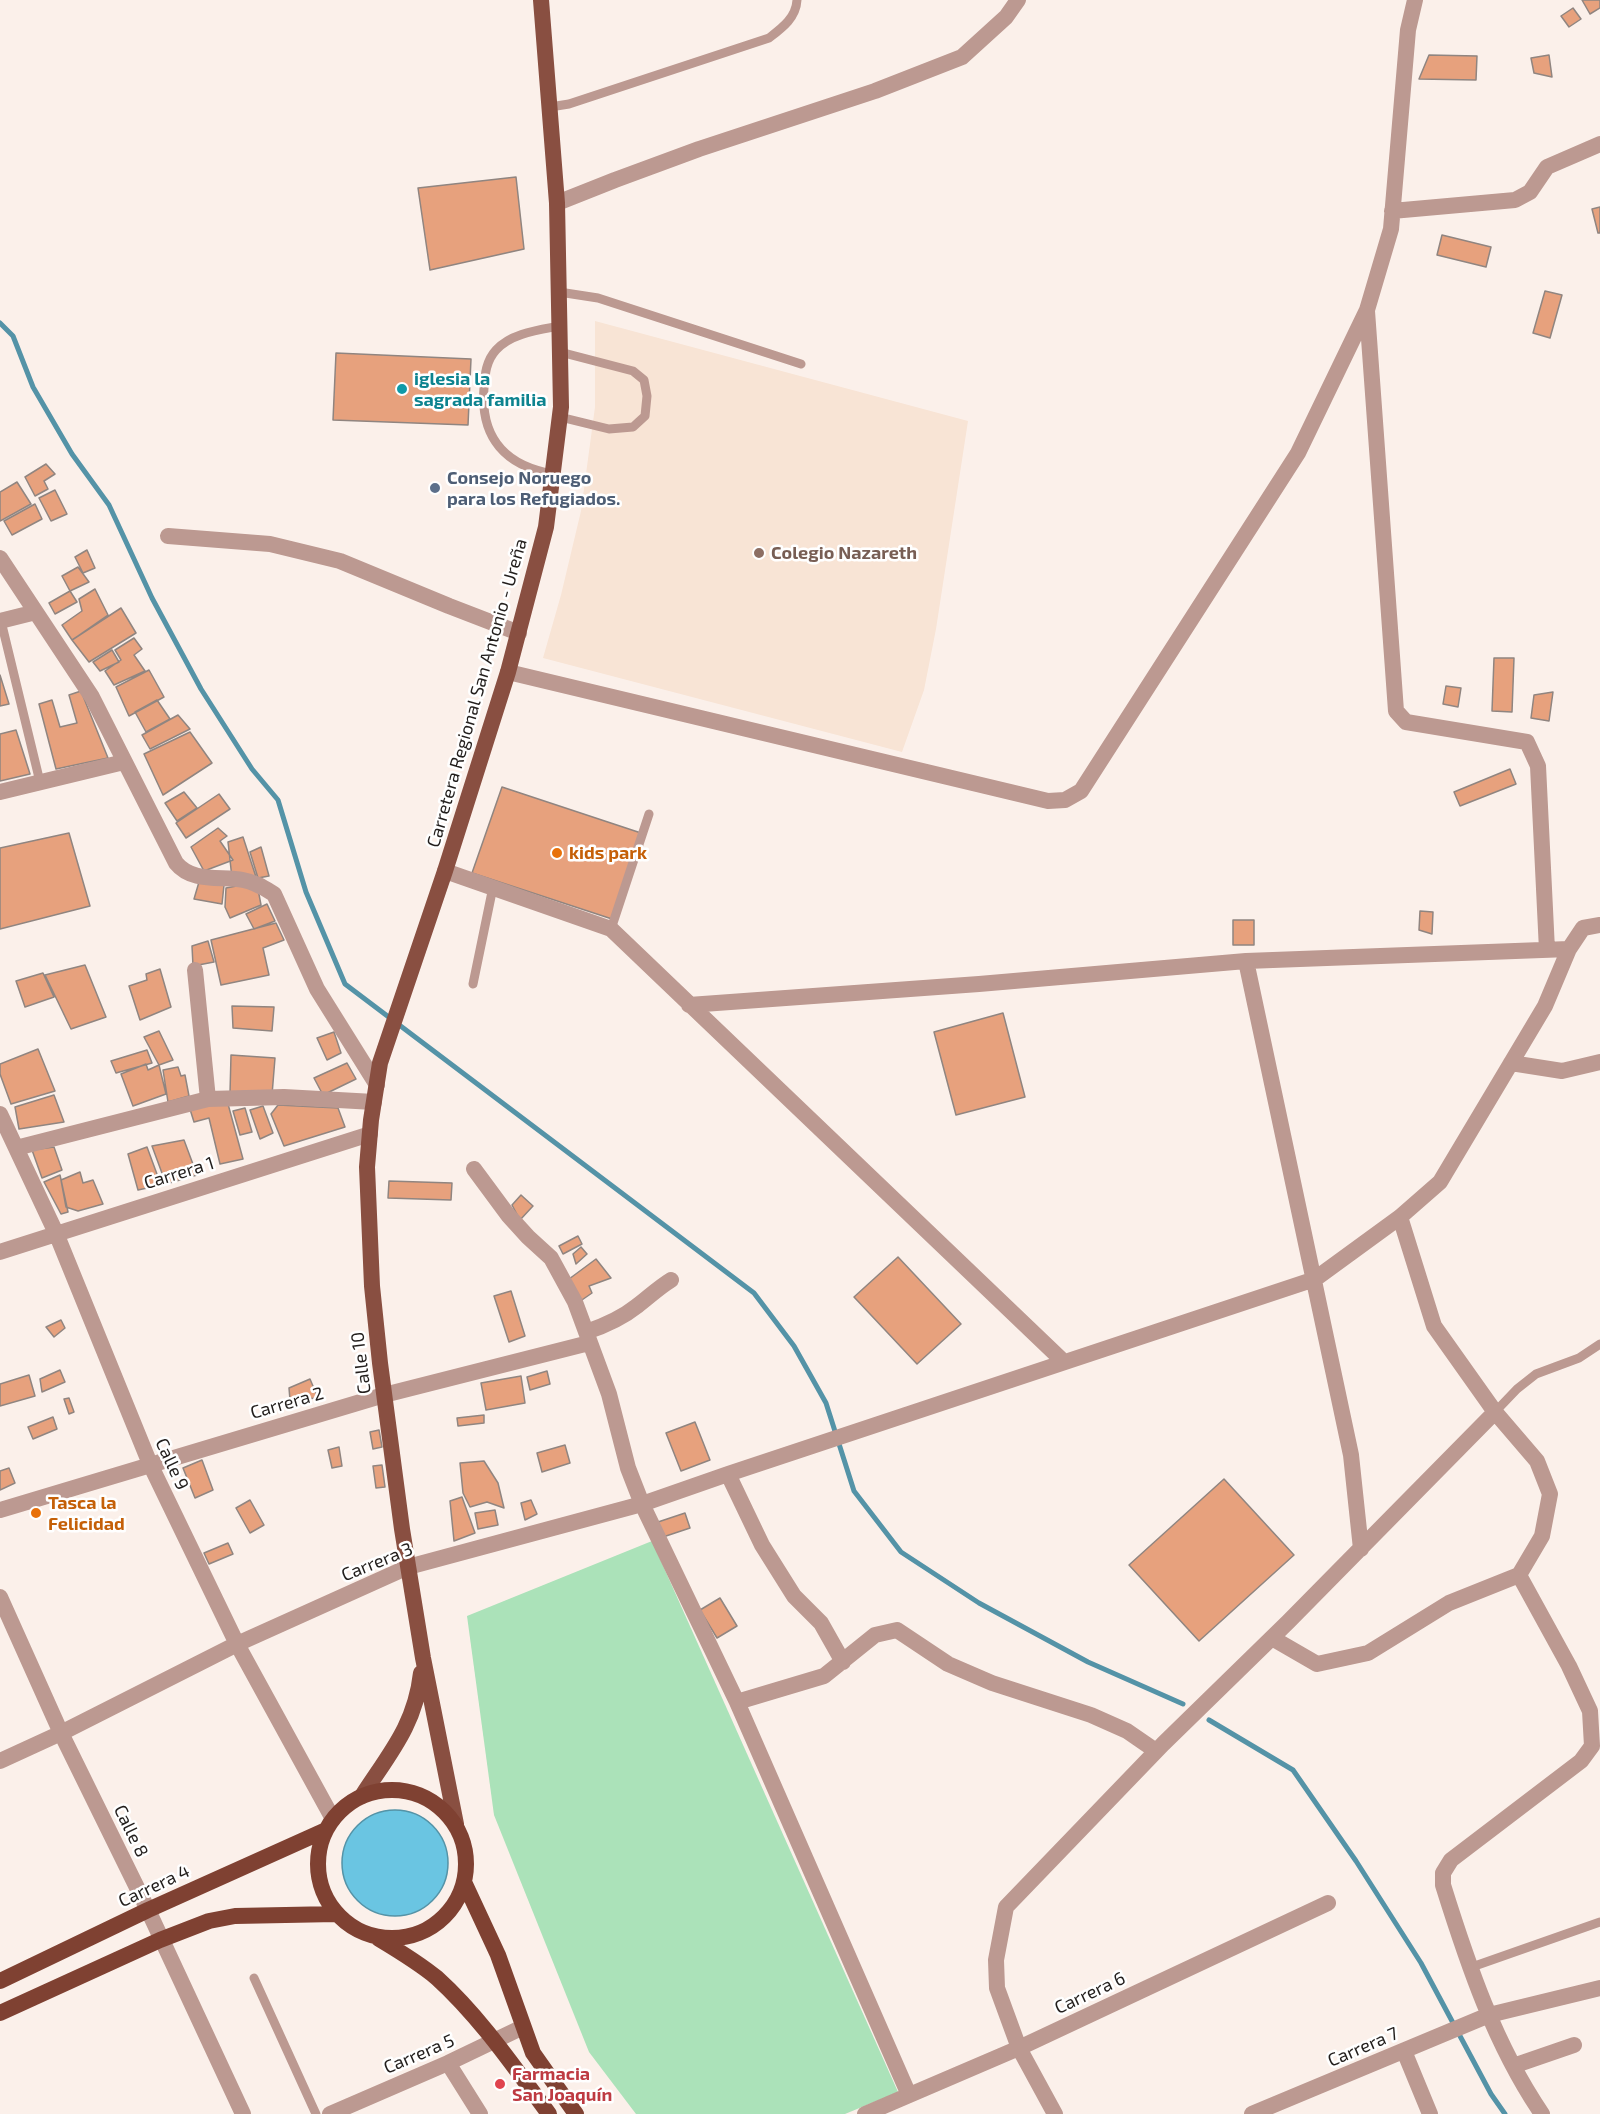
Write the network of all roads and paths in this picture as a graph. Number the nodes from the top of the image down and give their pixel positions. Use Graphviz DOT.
graph roads {
  1 [pos="541,0"];
  2 [pos="797,0"];
  3 [pos="1018,0"];
  4 [pos="1415,0"];
  5 [pos="550,107"];
  6 [pos="1600,144"];
  7 [pos="557,204"];
  8 [pos="1392,211"];
  9 [pos="559,292"];
  10 [pos="1367,310"];
  11 [pos="560,326"];
  12 [pos="560,352"];
  13 [pos="801,364"];
  14 [pos="560,417"];
  15 [pos="553,474"];
  16 [pos="168,536"];
  17 [pos="0,558"];
  18 [pos="36,612"];
  19 [pos="0,621"];
  20 [pos="519,633"];
  21 [pos="508,672"];
  22 [pos="124,762"];
  23 [pos="40,782"];
  24 [pos="0,792"];
  25 [pos="649,814"];
  26 [pos="445,871"];
  27 [pos="493,887"];
  28 [pos="1600,926"];
  29 [pos="611,929"];
  30 [pos="1569,949"];
  31 [pos="1547,950"];
  32 [pos="1246,961"];
  33 [pos="195,970"];
  34 [pos="473,984"];
  35 [pos="689,1005"];
  36 [pos="1600,1062"];
  37 [pos="380,1063"];
  38 [pos="1511,1063"];
  39 [pos="375,1094"];
  40 [pos="208,1099"];
  41 [pos="0,1114"];
  42 [pos="370,1134"];
  43 [pos="16,1148"];
  44 [pos="474,1169"];
  45 [pos="1400,1217"];
  46 [pos="56,1233"];
  47 [pos="0,1252"];
  48 [pos="1315,1279"];
  49 [pos="671,1280"];
  50 [pos="587,1338"];
  51 [pos="1600,1344"];
  52 [pos="1064,1362"];
  53 [pos="384,1395"];
  54 [pos="1495,1412"];
  55 [pos="150,1464"];
  56 [pos="728,1474"];
  57 [pos="642,1504"];
  58 [pos="0,1510"];
  59 [pos="1361,1549"];
  60 [pos="408,1567"];
  61 [pos="1519,1575"];
  62 [pos="0,1597"];
  63 [pos="1272,1638"];
  64 [pos="237,1644"];
  65 [pos="423,1658"];
  66 [pos="843,1662"];
  67 [pos="737,1702"];
  68 [pos="61,1733"];
  69 [pos="1156,1751"];
  70 [pos="0,1761"];
  71 [pos="362,1796"];
  72 [pos="456,1824"];
  73 [pos="329,1825"];
  74 [pos="465,1884"];
  75 [pos="1328,1903"];
  76 [pos="147,1910"];
  77 [pos="336,1914"];
  78 [pos="1600,1922"];
  79 [pos="373,1936"];
  80 [pos="160,1940"];
  81 [pos="1469,1968"];
  82 [pos="254,1978"];
  83 [pos="0,1981"];
  84 [pos="1600,1988"];
  85 [pos="0,2013"];
  86 [pos="1489,2015"];
  87 [pos="523,2027"];
  88 [pos="495,2042"];
  89 [pos="1574,2045"];
  90 [pos="1019,2048"];
  91 [pos="1404,2051"];
  92 [pos="448,2063"];
  93 [pos="1513,2066"];
  94 [pos="909,2095"];
  95 [pos="243,2114"];
  96 [pos="316,2114"];
  97 [pos="330,2114"];
  98 [pos="480,2114"];
  99 [pos="549,2114"];
  100 [pos="576,2114"];
  101 [pos="865,2114"];
  102 [pos="1055,2114"];
  103 [pos="1252,2114"];
  104 [pos="1430,2114"];
  105 [pos="1542,2114"];
  1 -- 5 [label="main road, Carretera Regional San Antonio - Ureña"];
  2 -- 5 [label="lane"];
  3 -- 7 [label="street"];
  4 -- 8 [label="street"];
  5 -- 7 [label="main road, Carretera Regional San Antonio - Ureña"];
  6 -- 8 [label="street"];
  7 -- 9 [label="main road, Carretera Regional San Antonio - Ureña"];
  8 -- 10 [label="street"];
  9 -- 11 [label="main road, Carretera Regional San Antonio - Ureña"];
  9 -- 13 [label="lane"];
  10 -- 21 [label="street"];
  10 -- 31 [label="street"];
  11 -- 12 [label="main road, Carretera Regional San Antonio - Ureña"];
  11 -- 15 [label="lane"];
  12 -- 14 [label="main road, Carretera Regional San Antonio - Ureña"];
  12 -- 14 [label="lane"];
  14 -- 15 [label="main road, Carretera Regional San Antonio - Ureña"];
  15 -- 20 [label="main road, Carretera Regional San Antonio - Ureña"];
  16 -- 20 [label="street"];
  17 -- 18 [label="street"];
  18 -- 19 [label="street"];
  18 -- 22 [label="street"];
  19 -- 23 [label="lane"];
  20 -- 21 [label="main road, Carretera Regional San Antonio - Ureña"];
  21 -- 26 [label="main road, Carretera Regional San Antonio - Ureña"];
  22 -- 23 [label="street"];
  22 -- 39 [label="street"];
  23 -- 24 [label="street"];
  25 -- 29 [label="lane"];
  26 -- 27 [label="street"];
  26 -- 37 [label="main road, Carretera Regional San Antonio - Ureña"];
  27 -- 29 [label="street"];
  27 -- 34 [label="lane"];
  28 -- 30 [label="street, Carrera 3"];
  29 -- 35 [label="street"];
  30 -- 31 [label="street"];
  30 -- 38 [label="street, Carrera 3"];
  31 -- 32 [label="street"];
  32 -- 35 [label="street"];
  32 -- 48 [label="street"];
  33 -- 40 [label="street"];
  35 -- 52 [label="street"];
  36 -- 38 [label="street"];
  37 -- 39 [label="main road, Calle 10"];
  38 -- 45 [label="street, Carrera 3"];
  39 -- 40 [label="street"];
  39 -- 42 [label="main road, Calle 10"];
  40 -- 43 [label="street"];
  41 -- 43 [label="street, Calle 9"];
  42 -- 46 [label="street, Carrera 1"];
  42 -- 53 [label="main road, Calle 10"];
  43 -- 46 [label="street, Calle 9"];
  44 -- 50 [label="street"];
  45 -- 48 [label="street, Carrera 3"];
  45 -- 54 [label="street"];
  46 -- 47 [label="street, Carrera 1"];
  46 -- 55 [label="street, Calle 9"];
  48 -- 52 [label="street, Carrera 3"];
  48 -- 59 [label="street"];
  49 -- 50 [label="street, Carrera 2"];
  50 -- 53 [label="street, Carrera 2"];
  50 -- 57 [label="street"];
  51 -- 54 [label="lane"];
  52 -- 56 [label="street, Carrera 3"];
  53 -- 55 [label="street, Carrera 2"];
  53 -- 60 [label="main road, Calle 10"];
  54 -- 59 [label="street"];
  54 -- 61 [label="street"];
  55 -- 58 [label="street, Carrera 2"];
  55 -- 64 [label="street, Calle 9"];
  56 -- 57 [label="street, Carrera 3"];
  56 -- 66 [label="street"];
  57 -- 60 [label="street, Carrera 3"];
  57 -- 67 [label="street"];
  59 -- 63 [label="street"];
  60 -- 64 [label="street, Carrera 3"];
  60 -- 65 [label="main road, Calle 10"];
  61 -- 63 [label="street"];
  61 -- 81 [label="street"];
  62 -- 68 [label="street, Calle 8"];
  63 -- 69 [label="street"];
  64 -- 68 [label="street, Carrera 3"];
  64 -- 73 [label="street, Calle 9"];
  65 -- 71 [label="main road, Calle 10"];
  65 -- 72 [label="main road, Calle 10"];
  66 -- 67 [label="street"];
  66 -- 69 [label="street"];
  67 -- 94 [label="street"];
  68 -- 70 [label="street, Carrera 3"];
  68 -- 76 [label="street, Calle 8"];
  69 -- 90 [label="street"];
  71 -- 72 [label="highway"];
  71 -- 73 [label="highway"];
  72 -- 74 [label="highway"];
  73 -- 76 [label="highway, Carrera 4"];
  73 -- 77 [label="highway"];
  74 -- 79 [label="highway"];
  74 -- 87 [label="highway"];
  75 -- 90 [label="street, Carrera 6"];
  76 -- 80 [label="street, Calle 8"];
  76 -- 83 [label="highway, Carrera 4"];
  77 -- 79 [label="highway"];
  77 -- 80 [label="highway"];
  78 -- 81 [label="lane"];
  79 -- 88 [label="highway"];
  80 -- 85 [label="highway"];
  80 -- 95 [label="street, Calle 8"];
  81 -- 86 [label="street"];
  82 -- 96 [label="lane"];
  84 -- 86 [label="street, Carrera 7"];
  86 -- 91 [label="street, Carrera 7"];
  86 -- 93 [label="street"];
  87 -- 88 [label="street, Carrera 5"];
  87 -- 100 [label="highway"];
  88 -- 92 [label="street, Carrera 5"];
  88 -- 99 [label="highway"];
  89 -- 93 [label="street"];
  90 -- 94 [label="street, Carrera 6"];
  90 -- 102 [label="street"];
  91 -- 103 [label="street, Carrera 7"];
  91 -- 104 [label="street"];
  92 -- 97 [label="street, Carrera 5"];
  92 -- 98 [label="street"];
  93 -- 105 [label="street"];
  94 -- 101 [label="street, Carrera 6"];
}
